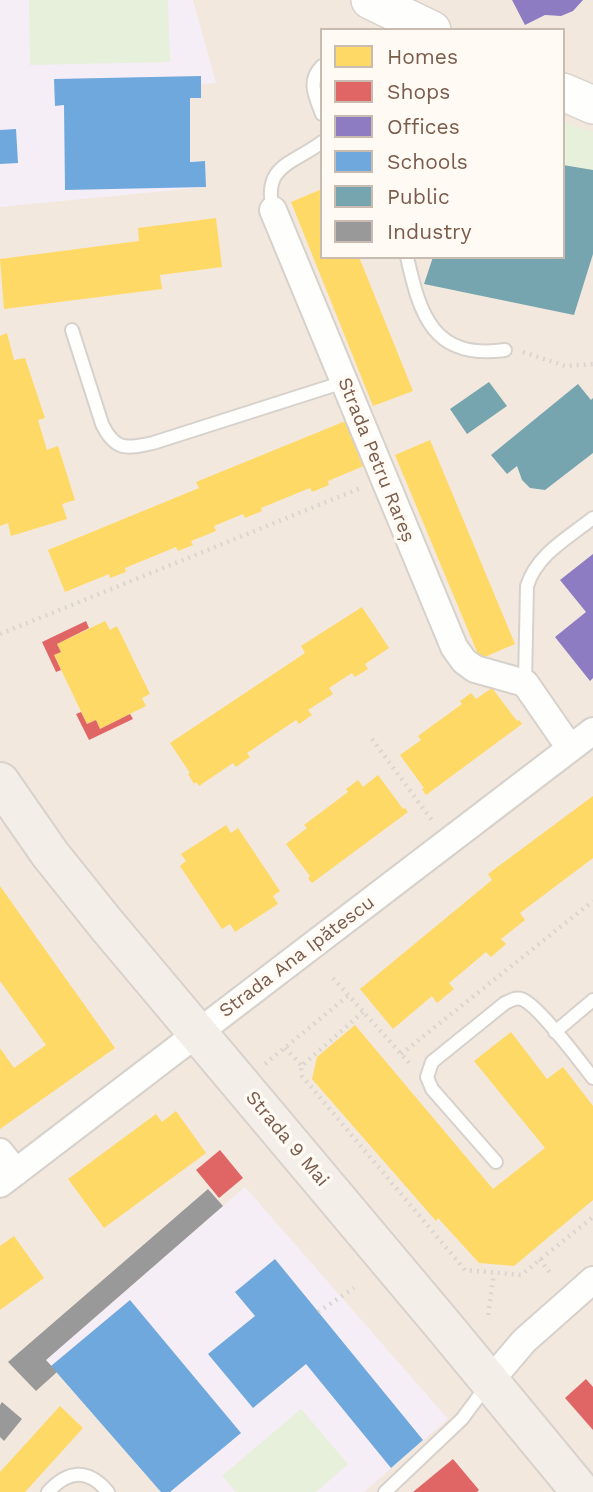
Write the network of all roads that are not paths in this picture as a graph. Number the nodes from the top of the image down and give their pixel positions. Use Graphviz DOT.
graph roads {
  1 [pos="391,8"];
  2 [pos="428,28"];
  3 [pos="320,68"];
  4 [pos="565,93"];
  5 [pos="593,104"];
  6 [pos="320,108"];
  7 [pos="320,143"];
  8 [pos="273,210"];
  9 [pos="407,259"];
  10 [pos="72,330"];
  11 [pos="505,349"];
  12 [pos="344,382"];
  13 [pos="593,518"];
  14 [pos="525,683"];
  15 [pos="593,731"];
  16 [pos="570,748"];
  17 [pos="0,782"];
  18 [pos="593,1000"];
  19 [pos="197,1032"];
  20 [pos="555,1032"];
  21 [pos="593,1078"];
  22 [pos="496,1163"];
  23 [pos="5,1169"];
  24 [pos="593,1280"];
  25 [pos="490,1381"];
  26 [pos="48,1492"];
  27 [pos="108,1492"];
  28 [pos="385,1492"];
  29 [pos="581,1492"];
  1 -- 2 [label="street"];
  3 -- 6 [label="lane"];
  4 -- 5 [label="street"];
  7 -- 8 [label="lane, Strada Petru Rareș"];
  8 -- 12 [label="street, Strada Petru Rareș"];
  9 -- 11 [label="lane"];
  10 -- 12 [label="lane"];
  12 -- 14 [label="street, Strada Petru Rareș"];
  13 -- 14 [label="lane"];
  14 -- 16 [label="street"];
  15 -- 16 [label="street, Strada Ana Ipătescu"];
  16 -- 19 [label="street, Strada Ana Ipătescu"];
  17 -- 19 [label="main road, Strada 9 Mai"];
  18 -- 20 [label="lane"];
  19 -- 23 [label="street, Strada Ana Ipătescu"];
  19 -- 25 [label="main road, Strada 9 Mai"];
  20 -- 21 [label="lane"];
  20 -- 22 [label="lane"];
  24 -- 25 [label="street"];
  25 -- 28 [label="lane"];
  25 -- 29 [label="main road, Strada 9 Mai"];
  26 -- 27 [label="lane"];
}
